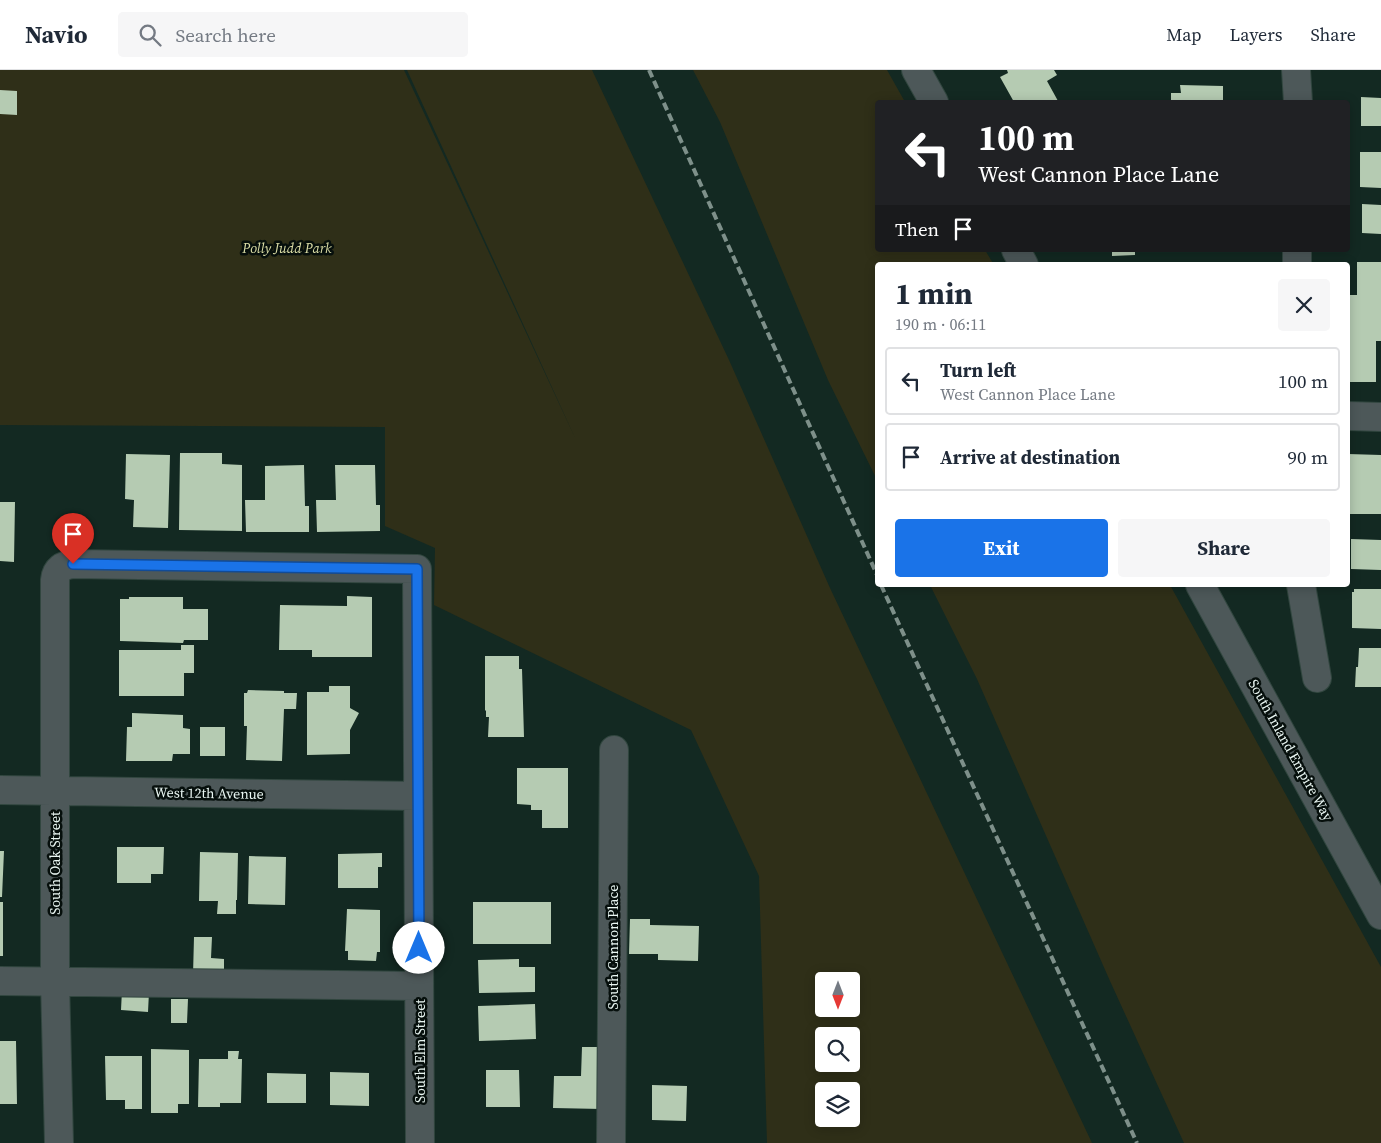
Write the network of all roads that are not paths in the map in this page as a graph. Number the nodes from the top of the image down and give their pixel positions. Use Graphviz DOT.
graph roads {
  1 [pos="916,70"];
  2 [pos="1296,70"];
  3 [pos="933,100"];
  4 [pos="1298,100"];
  5 [pos="1350,416"];
  6 [pos="1381,416"];
  7 [pos="417,569"];
  8 [pos="1201,587"];
  9 [pos="1301,587"];
  10 [pos="1317,678"];
  11 [pos="614,750"];
  12 [pos="0,790"];
  13 [pos="56,790"];
  14 [pos="418,796"];
  15 [pos="1375,887"];
  16 [pos="1381,915"];
  17 [pos="0,980"];
  18 [pos="56,981"];
  19 [pos="419,986"];
  20 [pos="59,1143"];
  21 [pos="420,1143"];
  22 [pos="611,1143"];
  1 -- 3 [label="street"];
  2 -- 4 [label="street"];
  5 -- 6 [label="street"];
  7 -- 13 [label="street, South Oak Street"];
  7 -- 14 [label="street, South Elm Street"];
  8 -- 15 [label="street, South Inland Empire Way"];
  9 -- 10 [label="street"];
  11 -- 22 [label="street, South Cannon Place"];
  12 -- 13 [label="street, West 12th Avenue"];
  13 -- 14 [label="street, West 12th Avenue"];
  13 -- 18 [label="street, South Oak Street"];
  14 -- 19 [label="street, South Elm Street"];
  15 -- 16 [label="street, South Inland Empire Way"];
  17 -- 18 [label="street"];
  18 -- 19 [label="street"];
  18 -- 20 [label="street, South Oak Street"];
  19 -- 21 [label="street, South Elm Street"];
}
